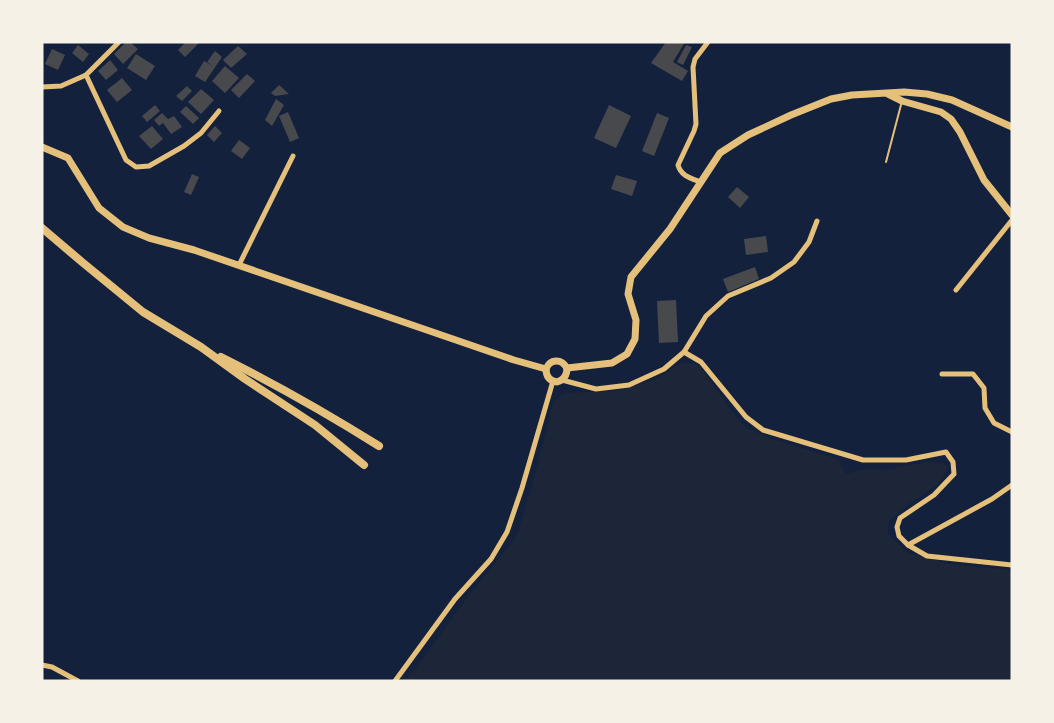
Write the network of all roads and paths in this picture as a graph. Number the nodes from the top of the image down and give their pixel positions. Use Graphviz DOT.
graph roads {
  1 [pos="119,42"];
  2 [pos="708,42"];
  3 [pos="86,75"];
  4 [pos="42,87"];
  5 [pos="888,94"];
  6 [pos="902,101"];
  7 [pos="219,111"];
  8 [pos="1012,127"];
  9 [pos="42,147"];
  10 [pos="293,156"];
  11 [pos="886,162"];
  12 [pos="701,182"];
  13 [pos="1012,215"];
  14 [pos="1012,220"];
  15 [pos="817,221"];
  16 [pos="42,228"];
  17 [pos="239,265"];
  18 [pos="956,290"];
  19 [pos="201,347"];
  20 [pos="684,352"];
  21 [pos="567,368"];
  22 [pos="546,369"];
  23 [pos="942,374"];
  24 [pos="561,380"];
  25 [pos="553,381"];
  26 [pos="1012,432"];
  27 [pos="379,446"];
  28 [pos="364,465"];
  29 [pos="1012,485"];
  30 [pos="908,545"];
  31 [pos="1012,564"];
  32 [pos="42,665"];
  33 [pos="78,681"];
  34 [pos="396,681"];
  1 -- 3 [label="street"];
  2 -- 12 [label="street"];
  3 -- 4 [label="street"];
  3 -- 7 [label="street"];
  5 -- 6 [label="street"];
  5 -- 8 [label="street"];
  5 -- 12 [label="street"];
  6 -- 11 [label="lane"];
  6 -- 13 [label="street"];
  9 -- 17 [label="street"];
  10 -- 17 [label="street"];
  12 -- 21 [label="street"];
  14 -- 18 [label="street"];
  15 -- 20 [label="street"];
  16 -- 19 [label="main road"];
  17 -- 22 [label="street"];
  19 -- 27 [label="main road"];
  19 -- 28 [label="main road"];
  20 -- 24 [label="street"];
  20 -- 30 [label="street"];
  21 -- 22 [label="street"];
  21 -- 24 [label="street"];
  22 -- 25 [label="street"];
  23 -- 26 [label="street"];
  24 -- 25 [label="street"];
  25 -- 34 [label="street"];
  29 -- 30 [label="street"];
  30 -- 31 [label="street"];
  32 -- 33 [label="street"];
}
